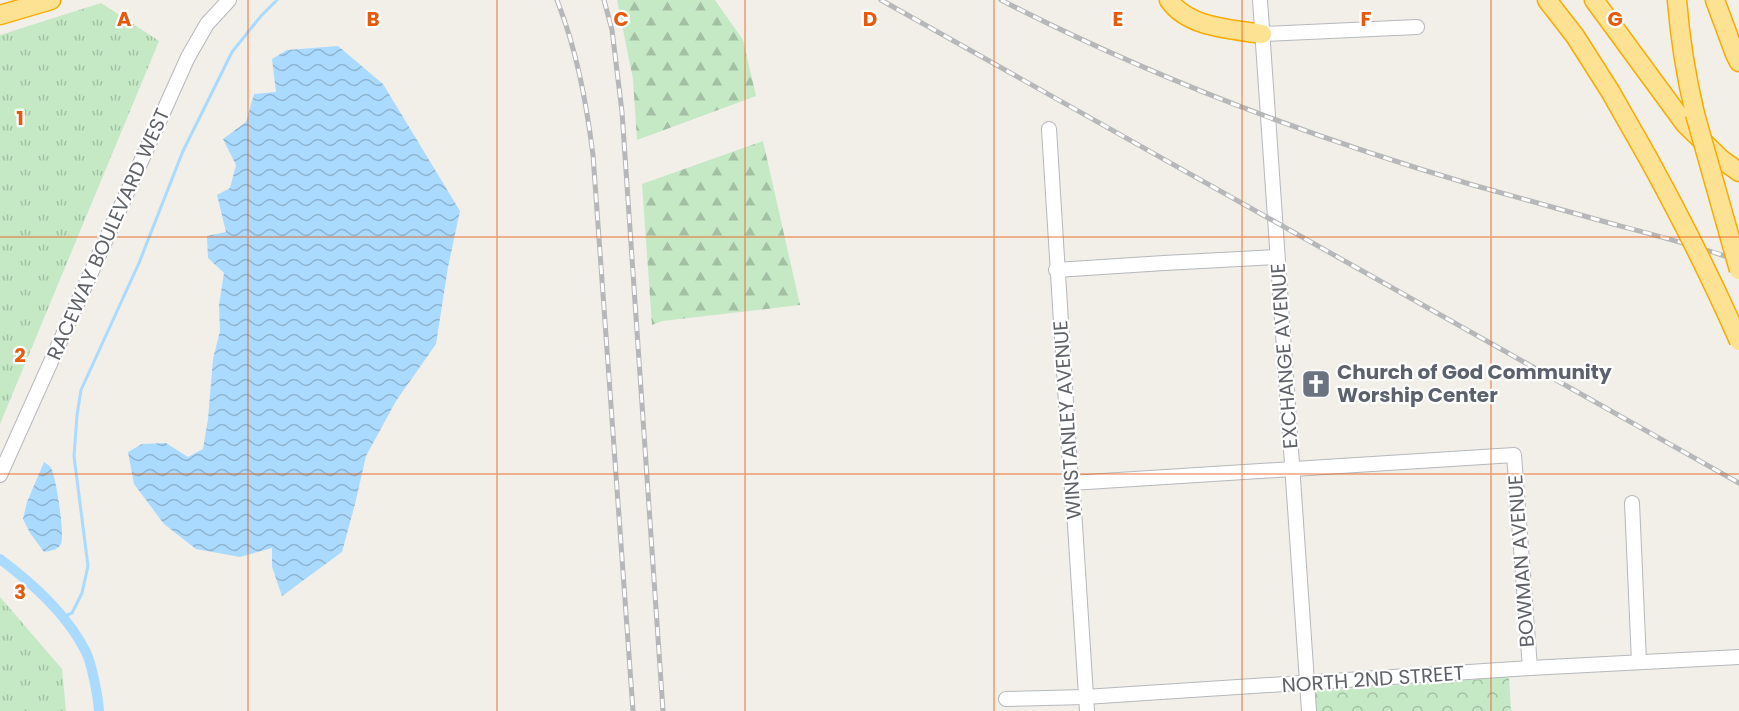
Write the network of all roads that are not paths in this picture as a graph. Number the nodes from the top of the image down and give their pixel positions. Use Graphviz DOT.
graph roads {
  1 [pos="51,0"];
  2 [pos="229,0"];
  3 [pos="1169,0"];
  4 [pos="1260,0"];
  5 [pos="1547,0"];
  6 [pos="1594,0"];
  7 [pos="1677,0"];
  8 [pos="1716,1"];
  9 [pos="0,15"];
  10 [pos="1417,27"];
  11 [pos="1262,34"];
  12 [pos="1739,62"];
  13 [pos="1049,129"];
  14 [pos="1739,172"];
  15 [pos="1276,258"];
  16 [pos="1056,270"];
  17 [pos="1739,270"];
  18 [pos="1739,341"];
  19 [pos="1292,470"];
  20 [pos="0,475"];
  21 [pos="1071,483"];
  22 [pos="1632,504"];
  23 [pos="1739,657"];
  24 [pos="1639,662"];
  25 [pos="1530,668"];
  26 [pos="1307,683"];
  27 [pos="1006,699"];
  28 [pos="1086,704"];
  29 [pos="1309,711"];
  1 -- 9 [label="highway"];
  2 -- 20 [label="street, RACEWAY BOULEVARD WEST"];
  3 -- 11 [label="highway"];
  4 -- 11 [label="street, EXCHANGE AVENUE"];
  5 -- 18 [label="highway, bridge"];
  6 -- 14 [label="highway"];
  7 -- 17 [label="highway, bridge"];
  8 -- 12 [label="highway"];
  10 -- 11 [label="street"];
  11 -- 15 [label="street, EXCHANGE AVENUE"];
  13 -- 16 [label="street, WINSTANLEY AVENUE"];
  15 -- 16 [label="street"];
  15 -- 19 [label="street, EXCHANGE AVENUE"];
  16 -- 21 [label="street, WINSTANLEY AVENUE"];
  19 -- 21 [label="street"];
  19 -- 25 [label="street, BOWMAN AVENUE"];
  19 -- 26 [label="street, EXCHANGE AVENUE"];
  21 -- 28 [label="street, WINSTANLEY AVENUE"];
  22 -- 24 [label="street"];
  23 -- 24 [label="street, NORTH 2ND STREET"];
  24 -- 25 [label="street, NORTH 2ND STREET"];
  25 -- 26 [label="street, NORTH 2ND STREET"];
  26 -- 28 [label="street, NORTH 2ND STREET"];
  26 -- 29 [label="street, EXCHANGE AVENUE"];
  27 -- 28 [label="street, NORTH 2ND STREET"];
}
